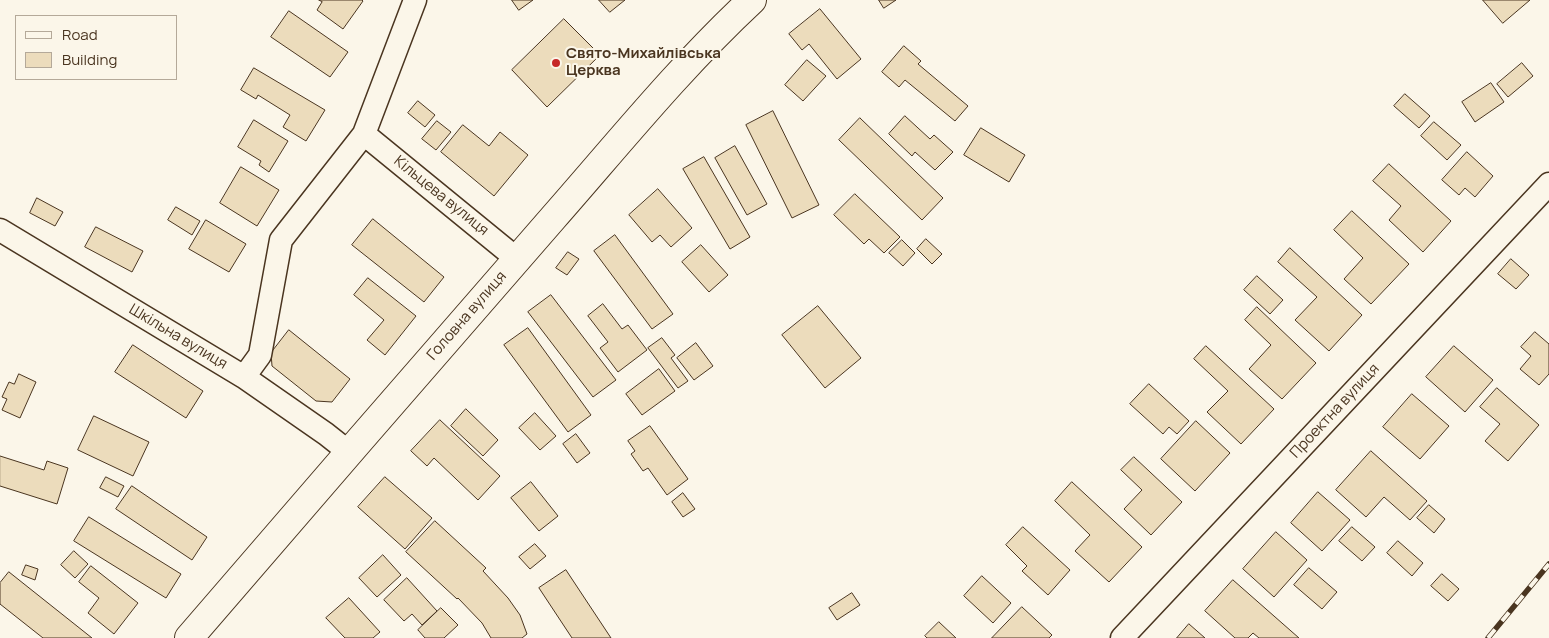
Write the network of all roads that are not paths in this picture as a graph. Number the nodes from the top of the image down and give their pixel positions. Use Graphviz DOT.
graph roads {
  1 [pos="415,0"];
  2 [pos="752,0"];
  3 [pos="364,134"];
  4 [pos="1549,184"];
  5 [pos="0,230"];
  6 [pos="517,259"];
  7 [pos="244,378"];
  8 [pos="350,454"];
  9 [pos="190,638"];
  10 [pos="1122,638"];
  1 -- 3 [label="street"];
  2 -- 6 [label="main road, Головна вулиця"];
  3 -- 6 [label="street, Кільцева вулиця"];
  3 -- 7 [label="street"];
  4 -- 10 [label="street, Проектна вулиця"];
  5 -- 7 [label="street, Шкільна вулиця"];
  6 -- 8 [label="main road, Головна вулиця"];
  7 -- 8 [label="street, Шкільна вулиця"];
  8 -- 9 [label="main road, Головна вулиця"];
}
